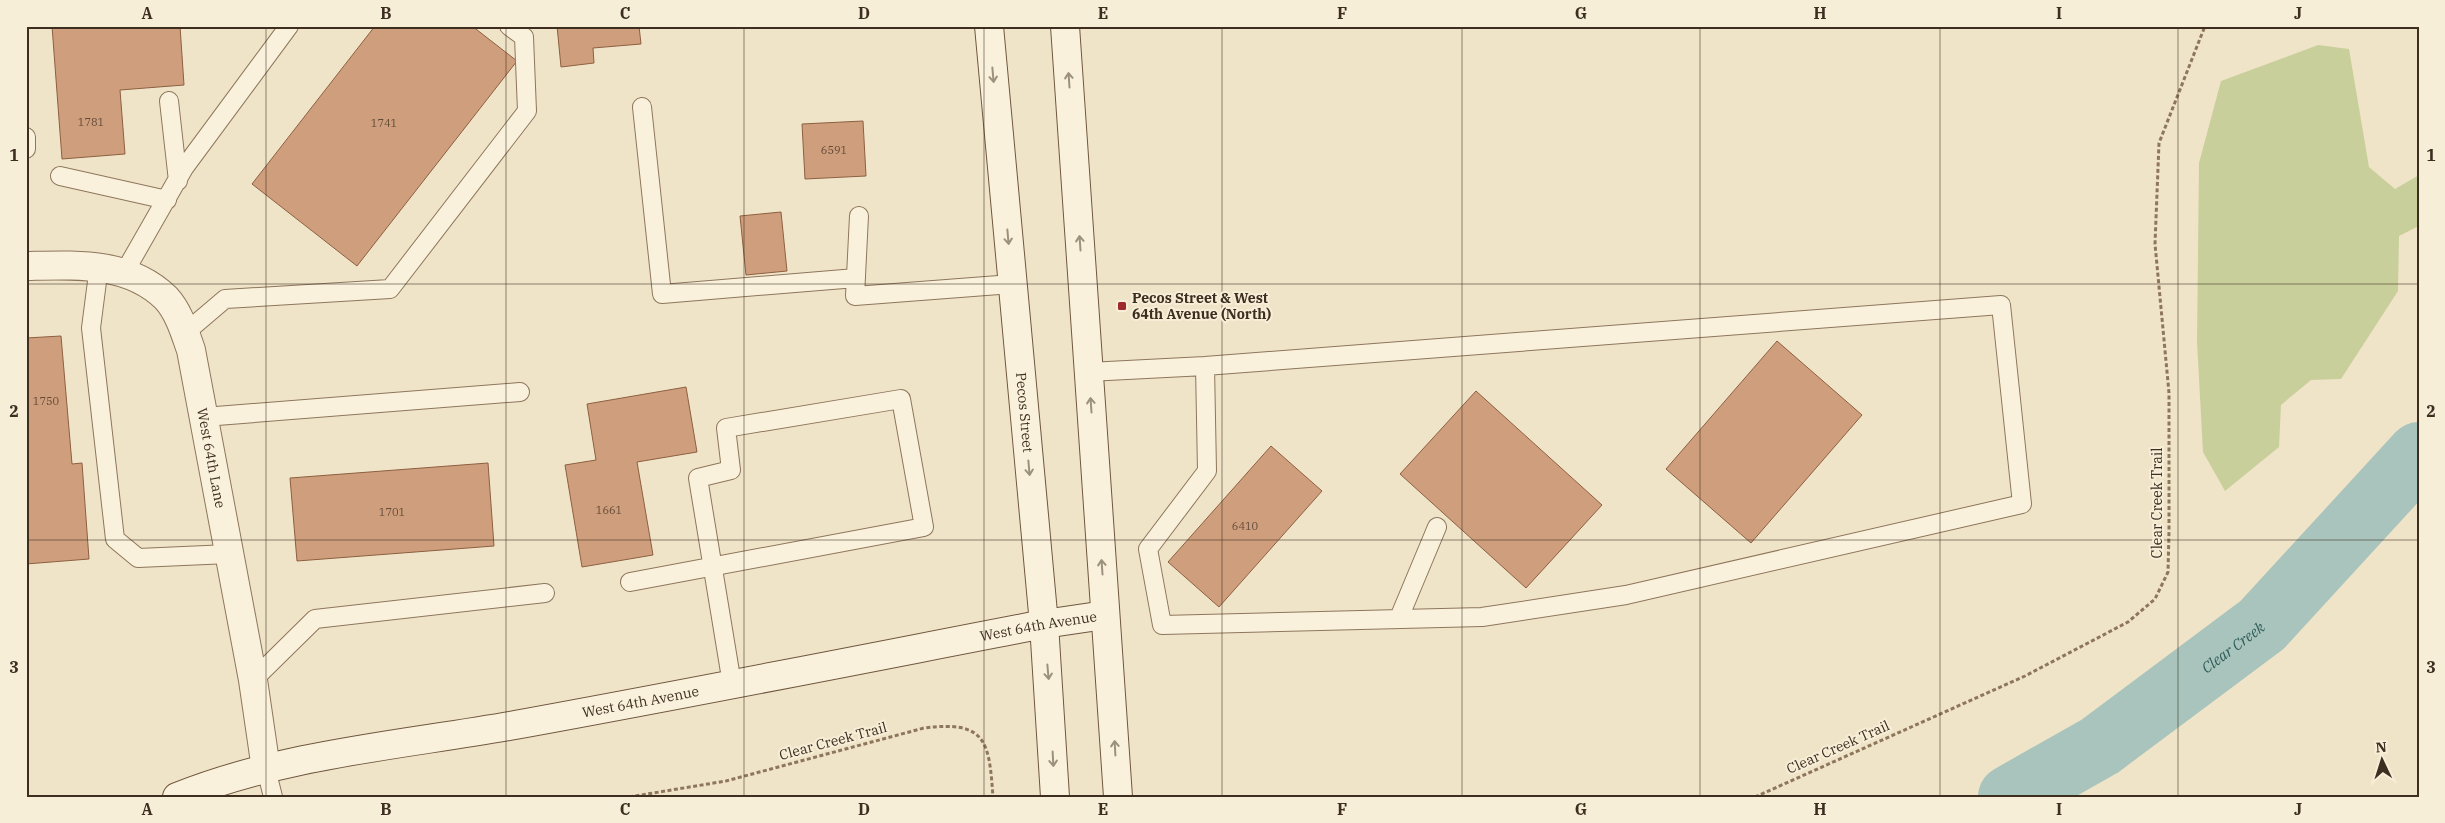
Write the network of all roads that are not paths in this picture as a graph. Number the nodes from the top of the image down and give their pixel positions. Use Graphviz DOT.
graph roads {
  1 [pos="289,26"];
  2 [pos="509,26"];
  3 [pos="989,26"];
  4 [pos="1065,26"];
  5 [pos="169,101"];
  6 [pos="642,107"];
  7 [pos="26,137"];
  8 [pos="26,149"];
  9 [pos="60,176"];
  10 [pos="178,181"];
  11 [pos="167,200"];
  12 [pos="859,216"];
  13 [pos="26,266"];
  14 [pos="112,269"];
  15 [pos="856,278"];
  16 [pos="1012,284"];
  17 [pos="185,334"];
  18 [pos="1205,366"];
  19 [pos="1088,372"];
  20 [pos="520,392"];
  21 [pos="204,416"];
  22 [pos="1437,527"];
  23 [pos="230,554"];
  24 [pos="712,566"];
  25 [pos="630,582"];
  26 [pos="545,593"];
  27 [pos="1106,615"];
  28 [pos="1399,618"];
  29 [pos="1044,624"];
  30 [pos="253,680"];
  31 [pos="732,684"];
  32 [pos="266,768"];
  33 [pos="177,797"];
  34 [pos="273,797"];
  35 [pos="1055,797"];
  36 [pos="1118,797"];
  1 -- 10 [label="lane"];
  2 -- 17 [label="lane"];
  3 -- 16 [label="street, Pecos Street, one-way"];
  19 -- 4 [label="street, one-way"];
  5 -- 10 [label="lane"];
  6 -- 15 [label="lane"];
  7 -- 8 [label="lane"];
  9 -- 11 [label="lane"];
  10 -- 11 [label="lane"];
  11 -- 14 [label="lane"];
  12 -- 15 [label="lane"];
  13 -- 14 [label="street"];
  14 -- 17 [label="street, West 64th Lane"];
  14 -- 23 [label="lane"];
  15 -- 16 [label="lane"];
  16 -- 29 [label="street, Pecos Street, one-way"];
  17 -- 21 [label="street, West 64th Lane"];
  18 -- 19 [label="lane"];
  18 -- 28 [label="lane"];
  18 -- 28 [label="lane"];
  27 -- 19 [label="street, one-way"];
  20 -- 21 [label="lane"];
  21 -- 23 [label="street, West 64th Lane"];
  22 -- 28 [label="lane"];
  23 -- 30 [label="street, West 64th Lane"];
  24 -- 24 [label="lane"];
  24 -- 25 [label="lane"];
  24 -- 31 [label="lane"];
  26 -- 30 [label="lane"];
  27 -- 29 [label="street, West 64th Avenue"];
  36 -- 27 [label="street, one-way"];
  29 -- 31 [label="street, West 64th Avenue"];
  29 -- 35 [label="street, Pecos Street, one-way"];
  30 -- 32 [label="street, West 64th Lane"];
  31 -- 32 [label="street, West 64th Avenue"];
  32 -- 33 [label="street, West 64th Avenue"];
  32 -- 34 [label="lane"];
}
